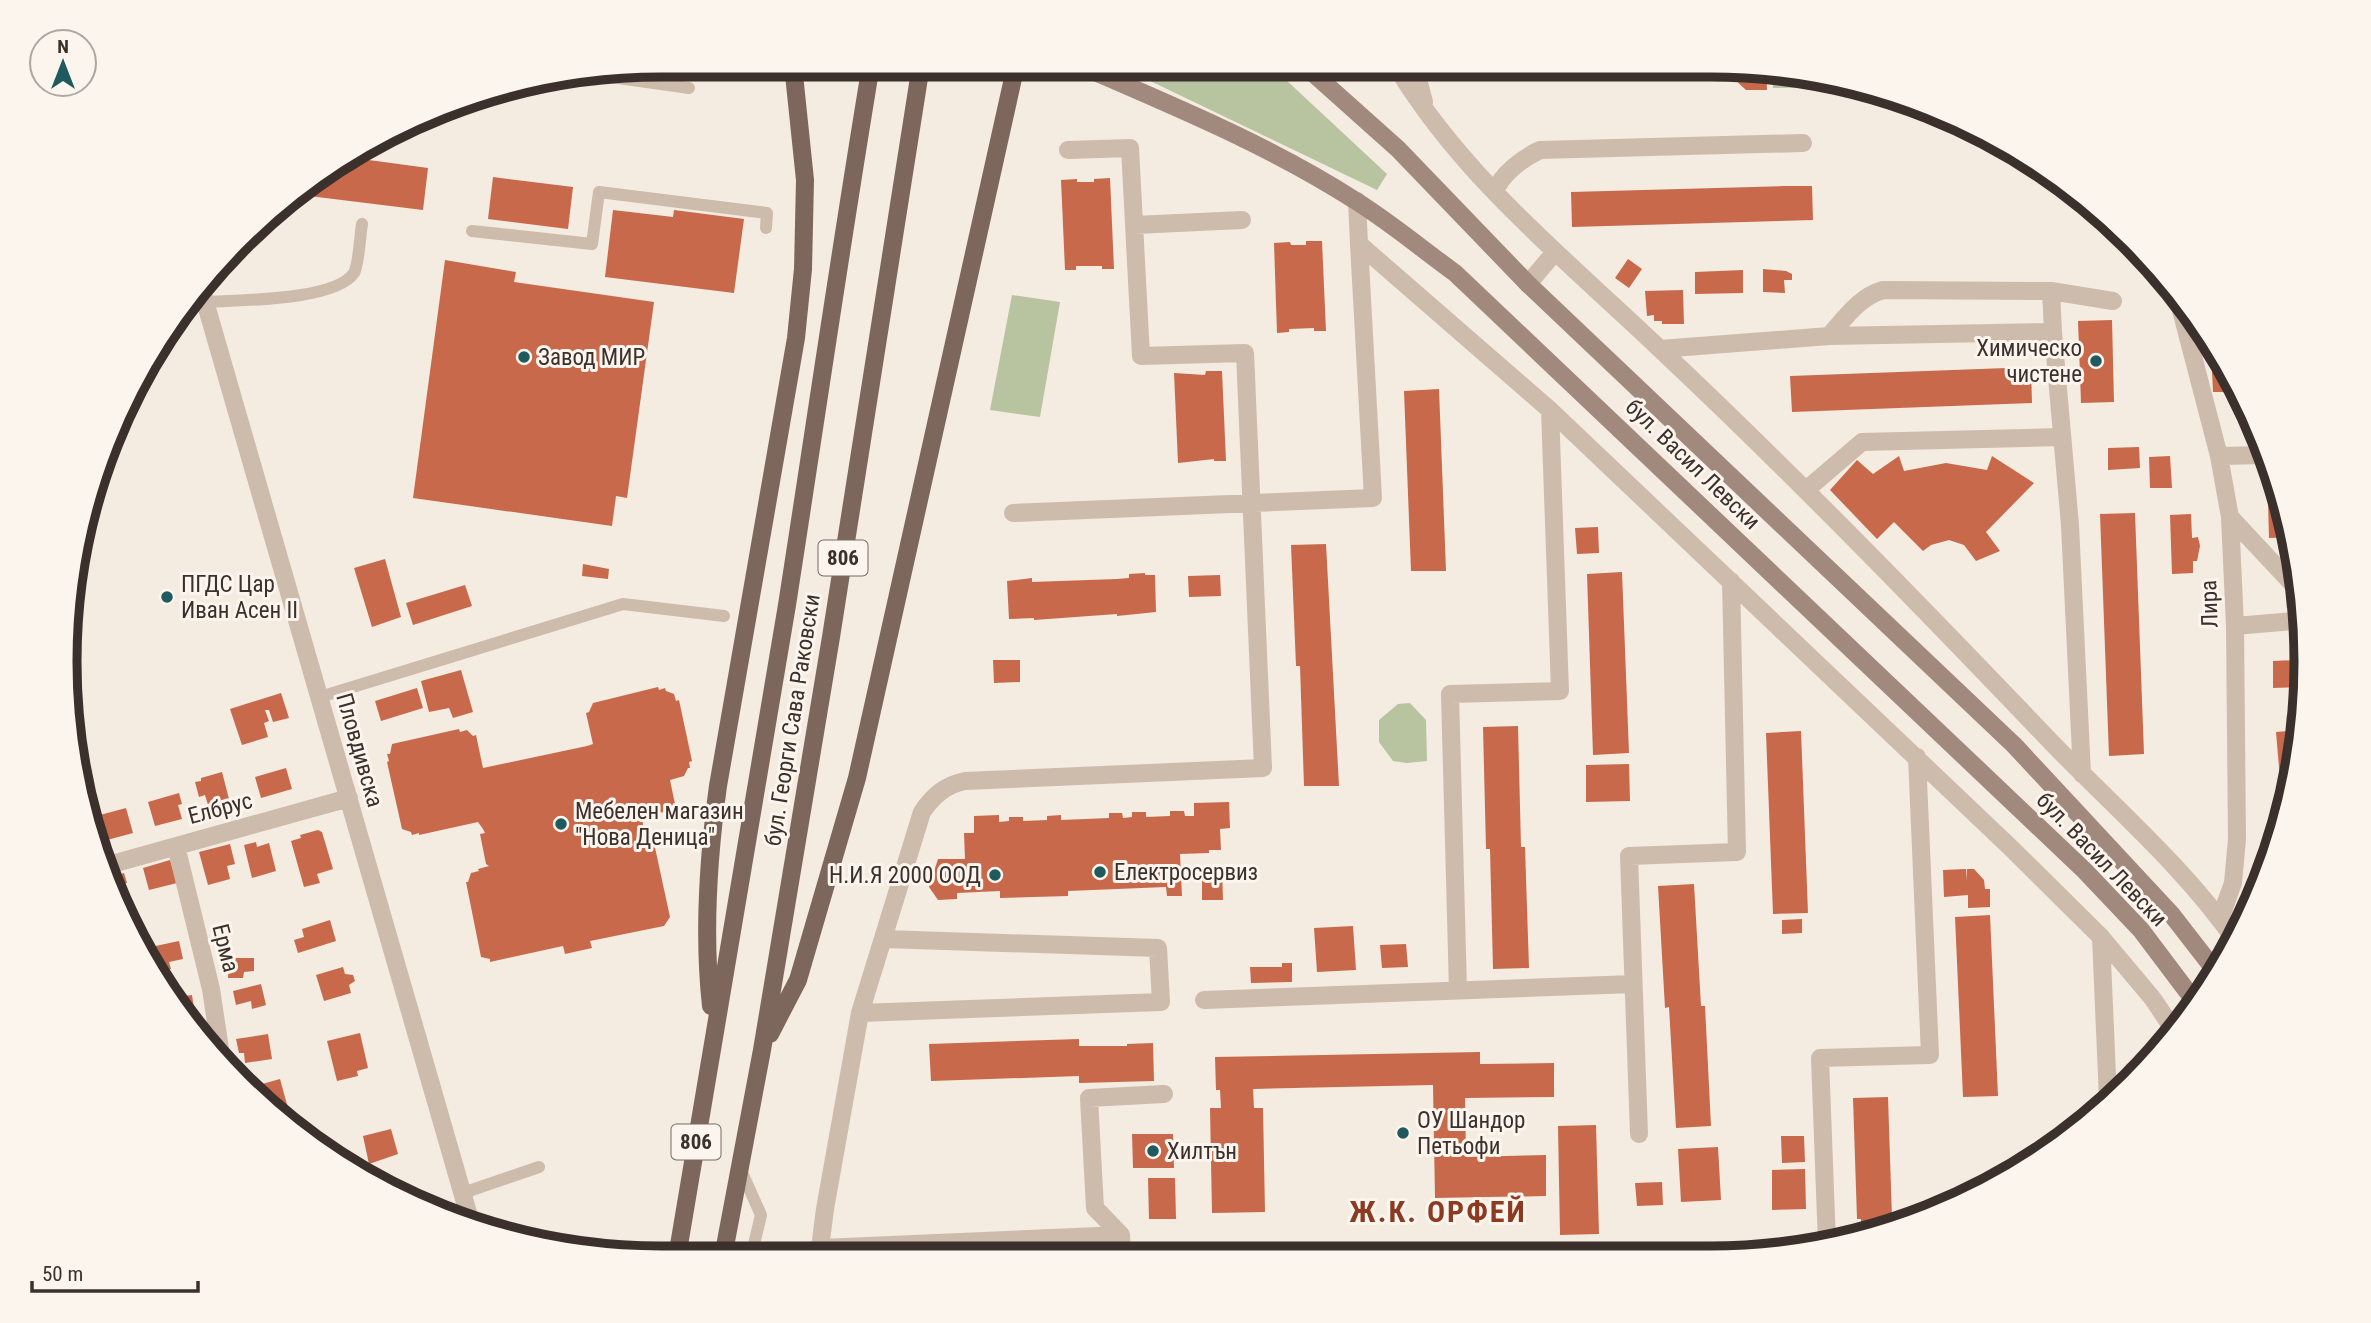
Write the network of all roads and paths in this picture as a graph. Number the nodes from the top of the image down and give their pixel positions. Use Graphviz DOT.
graph roads {
  1 [pos="794,77"];
  2 [pos="869,77"];
  3 [pos="919,77"];
  4 [pos="1013,77"];
  5 [pos="1107,77"];
  6 [pos="1317,77"];
  7 [pos="1403,77"];
  8 [pos="1418,77"];
  9 [pos="620,78"];
  10 [pos="689,88"];
  11 [pos="1428,115"];
  12 [pos="1803,143"];
  13 [pos="1068,150"];
  14 [pos="1495,192"];
  15 [pos="1357,201"];
  16 [pos="1242,220"];
  17 [pos="362,224"];
  18 [pos="1135,225"];
  19 [pos="766,228"];
  20 [pos="472,231"];
  21 [pos="1359,244"];
  22 [pos="1555,252"];
  23 [pos="1528,284"];
  24 [pos="2051,291"];
  25 [pos="206,296"];
  26 [pos="205,298"];
  27 [pos="2113,301"];
  28 [pos="2184,321"];
  29 [pos="2053,332"];
  30 [pos="1829,336"];
  31 [pos="1660,349"];
  32 [pos="1550,410"];
  33 [pos="2062,437"];
  34 [pos="2256,455"];
  35 [pos="2218,456"];
  36 [pos="1806,490"];
  37 [pos="1253,502"];
  38 [pos="1013,513"];
  39 [pos="2230,517"];
  40 [pos="2288,579"];
  41 [pos="1731,581"];
  42 [pos="724,616"];
  43 [pos="2293,621"];
  44 [pos="2235,626"];
  45 [pos="320,697"];
  46 [pos="1917,757"];
  47 [pos="2082,774"];
  48 [pos="349,798"];
  49 [pos="176,846"];
  50 [pos="113,864"];
  51 [pos="2220,919"];
  52 [pos="2228,931"];
  53 [pos="2101,937"];
  54 [pos="885,939"];
  55 [pos="2210,964"];
  56 [pos="1633,984"];
  57 [pos="1458,990"];
  58 [pos="2189,994"];
  59 [pos="1204,1000"];
  60 [pos="860,1013"];
  61 [pos="2169,1022"];
  62 [pos="714,1027"];
  63 [pos="219,1044"];
  64 [pos="762,1050"];
  65 [pos="2108,1089"];
  66 [pos="1164,1094"];
  67 [pos="1639,1134"];
  68 [pos="739,1166"];
  69 [pos="539,1167"];
  70 [pos="463,1193"];
  71 [pos="468,1213"];
  72 [pos="1827,1234"];
  73 [pos="1121,1235"];
  74 [pos="679,1246"];
  75 [pos="725,1246"];
  76 [pos="753,1246"];
  77 [pos="821,1246"];
  78 [pos="926,1246"];
  79 [pos="1122,1246"];
  1 -- 62 [label="main road"];
  2 -- 62 [label="main road, бул. Георги Сава Раковски / 806"];
  3 -- 64 [label="main road, бул. Георги Сава Раковски / 806"];
  4 -- 64 [label="main road"];
  5 -- 15 [label="main road, бул. Васил Левски"];
  6 -- 23 [label="main road, бул. Васил Левски"];
  7 -- 11 [label="street"];
  8 -- 11 [label="street"];
  9 -- 10 [label="lane"];
  11 -- 14 [label="street"];
  12 -- 14 [label="street"];
  13 -- 18 [label="street"];
  14 -- 22 [label="street"];
  15 -- 21 [label="street"];
  15 -- 58 [label="main road, бул. Васил Левски"];
  16 -- 18 [label="street"];
  17 -- 25 [label="lane"];
  18 -- 37 [label="street"];
  19 -- 20 [label="lane"];
  21 -- 32 [label="street"];
  21 -- 37 [label="street"];
  22 -- 23 [label="street"];
  22 -- 31 [label="street"];
  23 -- 55 [label="main road, бул. Васил Левски"];
  24 -- 27 [label="street"];
  24 -- 29 [label="street"];
  24 -- 30 [label="street"];
  26 -- 45 [label="street, Пловдивска"];
  28 -- 35 [label="street, Лира"];
  29 -- 30 [label="street"];
  29 -- 33 [label="street"];
  30 -- 31 [label="street"];
  31 -- 36 [label="street"];
  32 -- 41 [label="street"];
  32 -- 57 [label="street"];
  33 -- 36 [label="street"];
  33 -- 47 [label="street"];
  34 -- 35 [label="street"];
  35 -- 39 [label="street, Лира"];
  36 -- 47 [label="street"];
  37 -- 38 [label="street"];
  37 -- 54 [label="street"];
  39 -- 40 [label="street"];
  39 -- 44 [label="street, Лира"];
  41 -- 46 [label="street"];
  41 -- 56 [label="street"];
  42 -- 45 [label="lane"];
  43 -- 44 [label="street"];
  44 -- 51 [label="street, Лира"];
  45 -- 48 [label="street, Пловдивска"];
  46 -- 53 [label="street"];
  46 -- 72 [label="street"];
  47 -- 51 [label="street"];
  48 -- 49 [label="street, Елбрус"];
  48 -- 70 [label="street, Пловдивска"];
  49 -- 50 [label="street, Елбрус"];
  49 -- 63 [label="street, Ерма"];
  51 -- 52 [label="street"];
  53 -- 61 [label="street"];
  53 -- 65 [label="street"];
  54 -- 60 [label="street"];
  54 -- 60 [label="street"];
  56 -- 57 [label="street"];
  56 -- 67 [label="street"];
  57 -- 59 [label="street"];
  60 -- 77 [label="street"];
  62 -- 74 [label="main road, бул. Георги Сава Раковски / 806"];
  64 -- 68 [label="main road, бул. Георги Сава Раковски / 806"];
  66 -- 73 [label="street"];
  68 -- 75 [label="main road, бул. Георги Сава Раковски / 806"];
  68 -- 76 [label="lane"];
  69 -- 70 [label="lane"];
  70 -- 71 [label="street, Пловдивска"];
  73 -- 78 [label="street"];
  73 -- 79 [label="street"];
}
